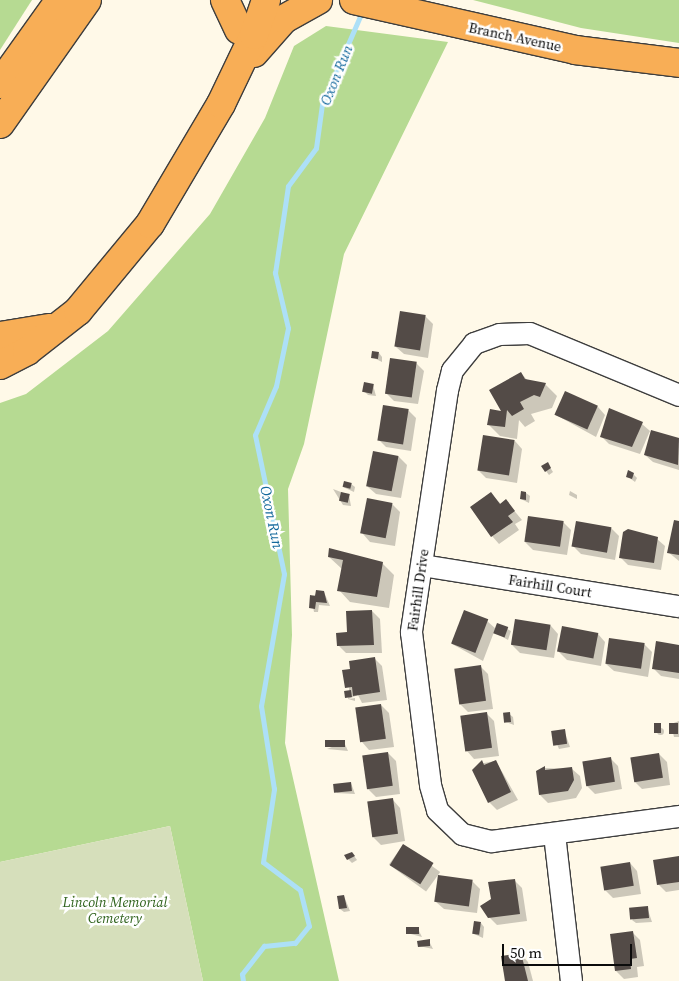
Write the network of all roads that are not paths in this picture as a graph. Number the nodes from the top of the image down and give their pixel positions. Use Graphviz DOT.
graph roads {
  1 [pos="225,0"];
  2 [pos="246,0"];
  3 [pos="266,0"];
  4 [pos="318,0"];
  5 [pos="354,0"];
  6 [pos="77,1"];
  7 [pos="239,30"];
  8 [pos="679,63"];
  9 [pos="233,80"];
  10 [pos="0,84"];
  11 [pos="0,124"];
  12 [pos="61,325"];
  13 [pos="0,336"];
  14 [pos="0,365"];
  15 [pos="679,395"];
  16 [pos="422,565"];
  17 [pos="679,606"];
  18 [pos="679,816"];
  19 [pos="554,834"];
  20 [pos="571,981"];
  1 -- 7 [label="highway"];
  2 -- 7 [label="highway"];
  3 -- 9 [label="highway"];
  4 -- 9 [label="highway"];
  5 -- 8 [label="highway, Branch Avenue"];
  6 -- 10 [label="highway"];
  6 -- 11 [label="highway"];
  7 -- 9 [label="highway"];
  9 -- 12 [label="highway"];
  12 -- 13 [label="highway"];
  12 -- 14 [label="highway"];
  15 -- 16 [label="street, Fairhill Drive"];
  16 -- 17 [label="street, Fairhill Court"];
  16 -- 19 [label="street, Fairhill Drive"];
  18 -- 19 [label="street, Fairhill Drive"];
  19 -- 20 [label="street"];
}
